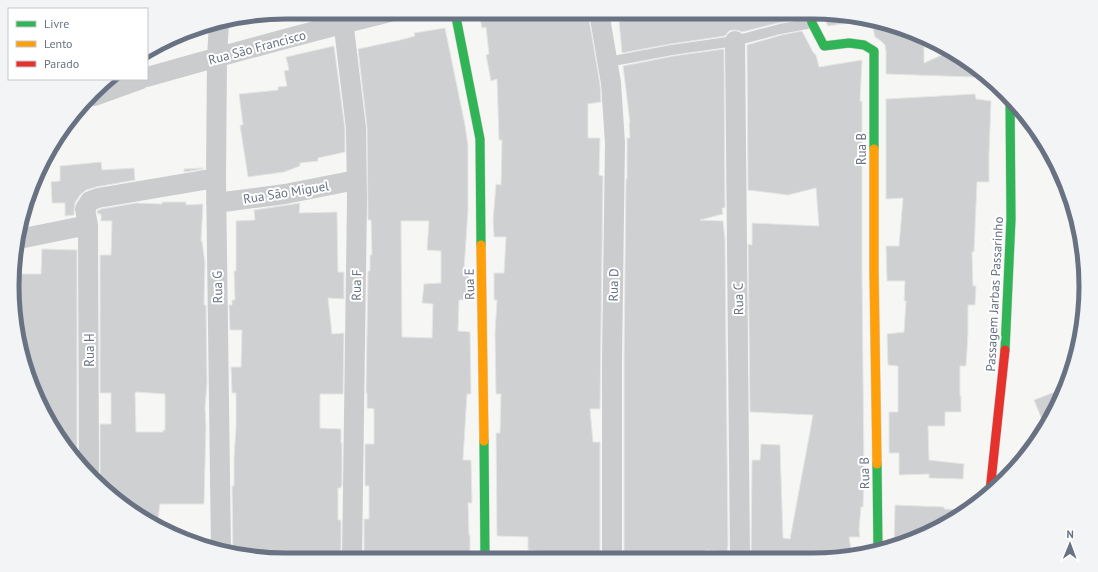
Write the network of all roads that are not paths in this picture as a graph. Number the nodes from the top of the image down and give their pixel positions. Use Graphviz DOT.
graph roads {
  1 [pos="339,19"];
  2 [pos="342,19"];
  3 [pos="456,19"];
  4 [pos="600,19"];
  5 [pos="807,19"];
  6 [pos="810,19"];
  7 [pos="219,28"];
  8 [pos="735,41"];
  9 [pos="218,57"];
  10 [pos="148,77"];
  11 [pos="138,80"];
  12 [pos="611,83"];
  13 [pos="101,94"];
  14 [pos="1010,107"];
  15 [pos="216,178"];
  16 [pos="356,180"];
  17 [pos="216,203"];
  18 [pos="88,225"];
  19 [pos="23,238"];
  20 [pos="89,466"];
  21 [pos="991,485"];
  22 [pos="222,545"];
  23 [pos="878,545"];
  24 [pos="352,553"];
  25 [pos="485,553"];
  26 [pos="612,553"];
  27 [pos="740,553"];
  1 -- 9 [label="street, Rua São Francisco"];
  2 -- 16 [label="street, Rua F"];
  3 -- 25 [label="street, Rua E"];
  4 -- 12 [label="street, Rua D"];
  5 -- 8 [label="lane, Rua B"];
  6 -- 23 [label="street, Rua B"];
  7 -- 9 [label="street, Rua G"];
  8 -- 12 [label="lane, Rua B"];
  8 -- 27 [label="street, Rua C"];
  9 -- 10 [label="street, Rua São Francisco"];
  9 -- 15 [label="street, Rua G"];
  11 -- 13 [label="street"];
  12 -- 26 [label="street, Rua D"];
  14 -- 21 [label="street, Passagem Jarbas Passarinho"];
  15 -- 17 [label="street, Rua G"];
  15 -- 18 [label="street, Rua H"];
  16 -- 17 [label="street, Rua São Miguel"];
  16 -- 24 [label="street, Rua F"];
  17 -- 22 [label="street, Rua G"];
  18 -- 19 [label="street"];
  18 -- 20 [label="street, Rua H"];
}
